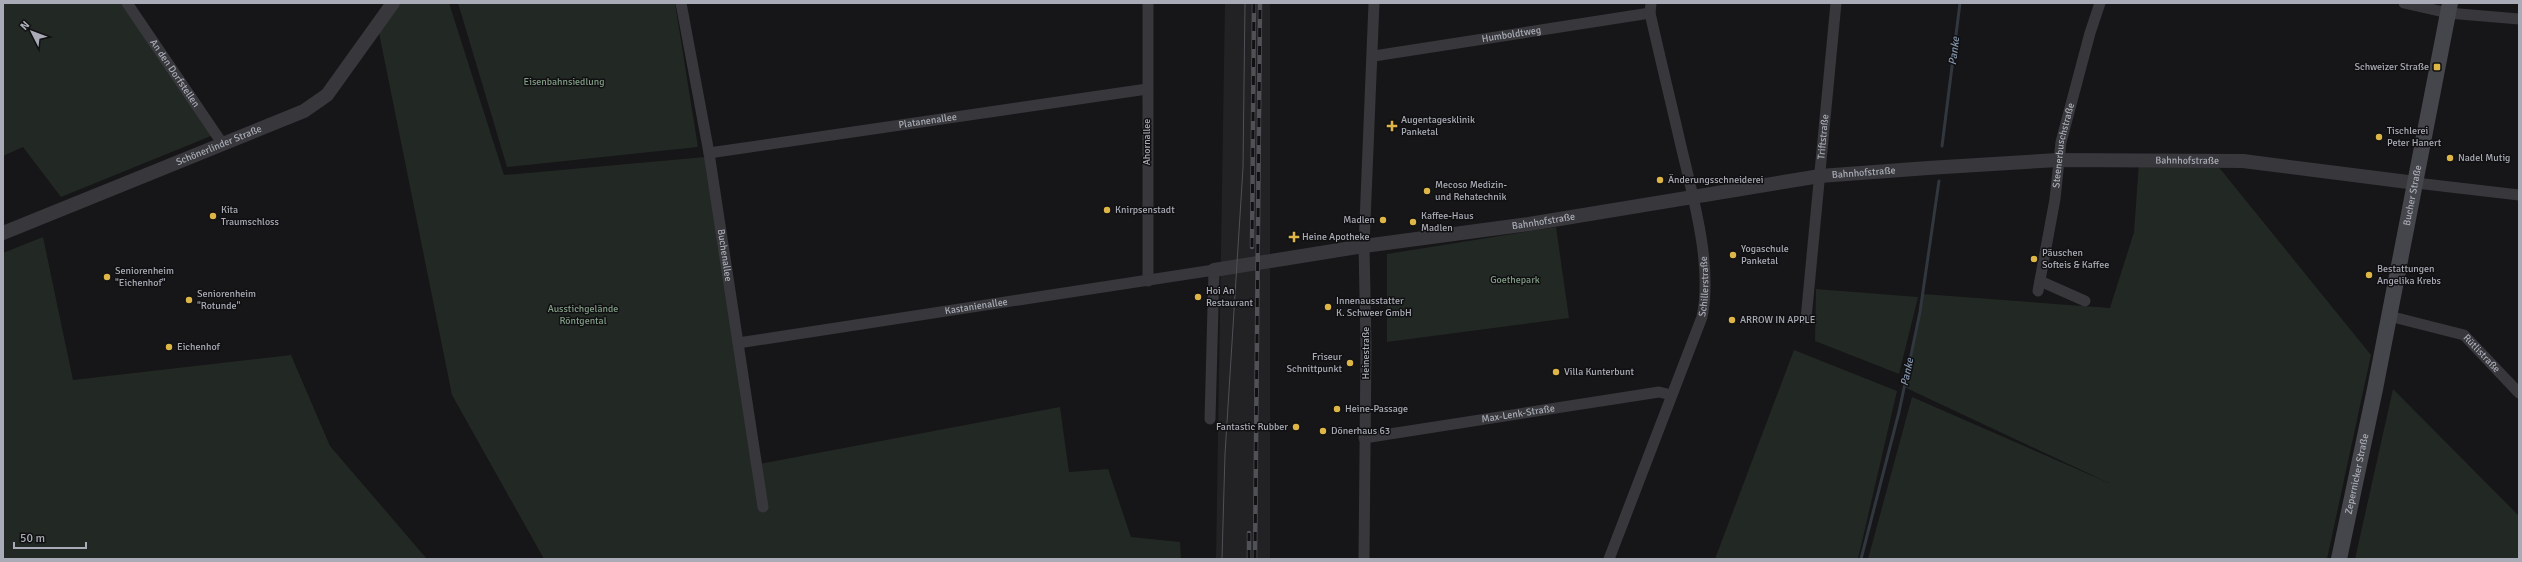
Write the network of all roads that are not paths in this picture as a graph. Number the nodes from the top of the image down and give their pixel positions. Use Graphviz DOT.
graph roads {
  1 [pos="127,3"];
  2 [pos="393,3"];
  3 [pos="682,3"];
  4 [pos="1148,3"];
  5 [pos="1374,3"];
  6 [pos="1836,3"];
  7 [pos="2100,3"];
  8 [pos="2404,3"];
  9 [pos="1650,8"];
  10 [pos="2449,8"];
  11 [pos="2519,19"];
  12 [pos="1374,56"];
  13 [pos="1147,89"];
  14 [pos="222,143"];
  15 [pos="709,153"];
  16 [pos="2058,160"];
  17 [pos="1820,176"];
  18 [pos="2416,183"];
  19 [pos="2519,195"];
  20 [pos="1694,197"];
  21 [pos="3,233"];
  22 [pos="1364,246"];
  23 [pos="1214,270"];
  24 [pos="1148,281"];
  25 [pos="2085,301"];
  26 [pos="2389,316"];
  27 [pos="1806,319"];
  28 [pos="738,343"];
  29 [pos="2375,389"];
  30 [pos="2519,393"];
  31 [pos="1671,395"];
  32 [pos="1210,420"];
  33 [pos="1364,438"];
  34 [pos="763,507"];
  35 [pos="1364,559"];
  36 [pos="1609,559"];
  37 [pos="2339,559"];
  1 -- 14 [label="street, An den Dorfstellen"];
  2 -- 14 [label="street, Schönerlinder Straße"];
  3 -- 15 [label="street, Buchenallee"];
  4 -- 13 [label="street, Ahornallee"];
  5 -- 12 [label="street, Heinestraße"];
  6 -- 17 [label="street, Triftstraße"];
  7 -- 16 [label="street, Steenerbuschstraße"];
  8 -- 10 [label="street"];
  9 -- 12 [label="street, Humboldtweg"];
  9 -- 20 [label="street, Schillerstraße"];
  10 -- 11 [label="street"];
  10 -- 18 [label="main road, Bucher Straße"];
  12 -- 22 [label="street, Heinestraße"];
  13 -- 15 [label="street, Platanenallee"];
  13 -- 24 [label="street, Ahornallee"];
  14 -- 21 [label="street, Schönerlinder Straße"];
  15 -- 28 [label="street, Buchenallee"];
  16 -- 17 [label="street, Bahnhofstraße"];
  16 -- 18 [label="street, Bahnhofstraße"];
  16 -- 25 [label="street, Steenerbuschstraße"];
  17 -- 20 [label="street, Bahnhofstraße"];
  17 -- 27 [label="street, Triftstraße"];
  18 -- 19 [label="street, Bahnhofstraße"];
  18 -- 26 [label="main road, Bucher Straße"];
  20 -- 22 [label="street, Bahnhofstraße"];
  20 -- 31 [label="street, Schillerstraße"];
  22 -- 23 [label="street, Bahnhofstraße"];
  22 -- 33 [label="street, Heinestraße"];
  23 -- 24 [label="street, Kastanienallee"];
  23 -- 32 [label="street"];
  24 -- 28 [label="street, Kastanienallee"];
  26 -- 29 [label="main road, Bucher Straße"];
  26 -- 30 [label="street, Rütlistraße"];
  28 -- 34 [label="street, Buchenallee"];
  29 -- 37 [label="main road, Zepernicker Straße"];
  31 -- 33 [label="street, Max-Lenk-Straße"];
  31 -- 36 [label="street, Schillerstraße"];
  33 -- 35 [label="street, Heinestraße"];
}
